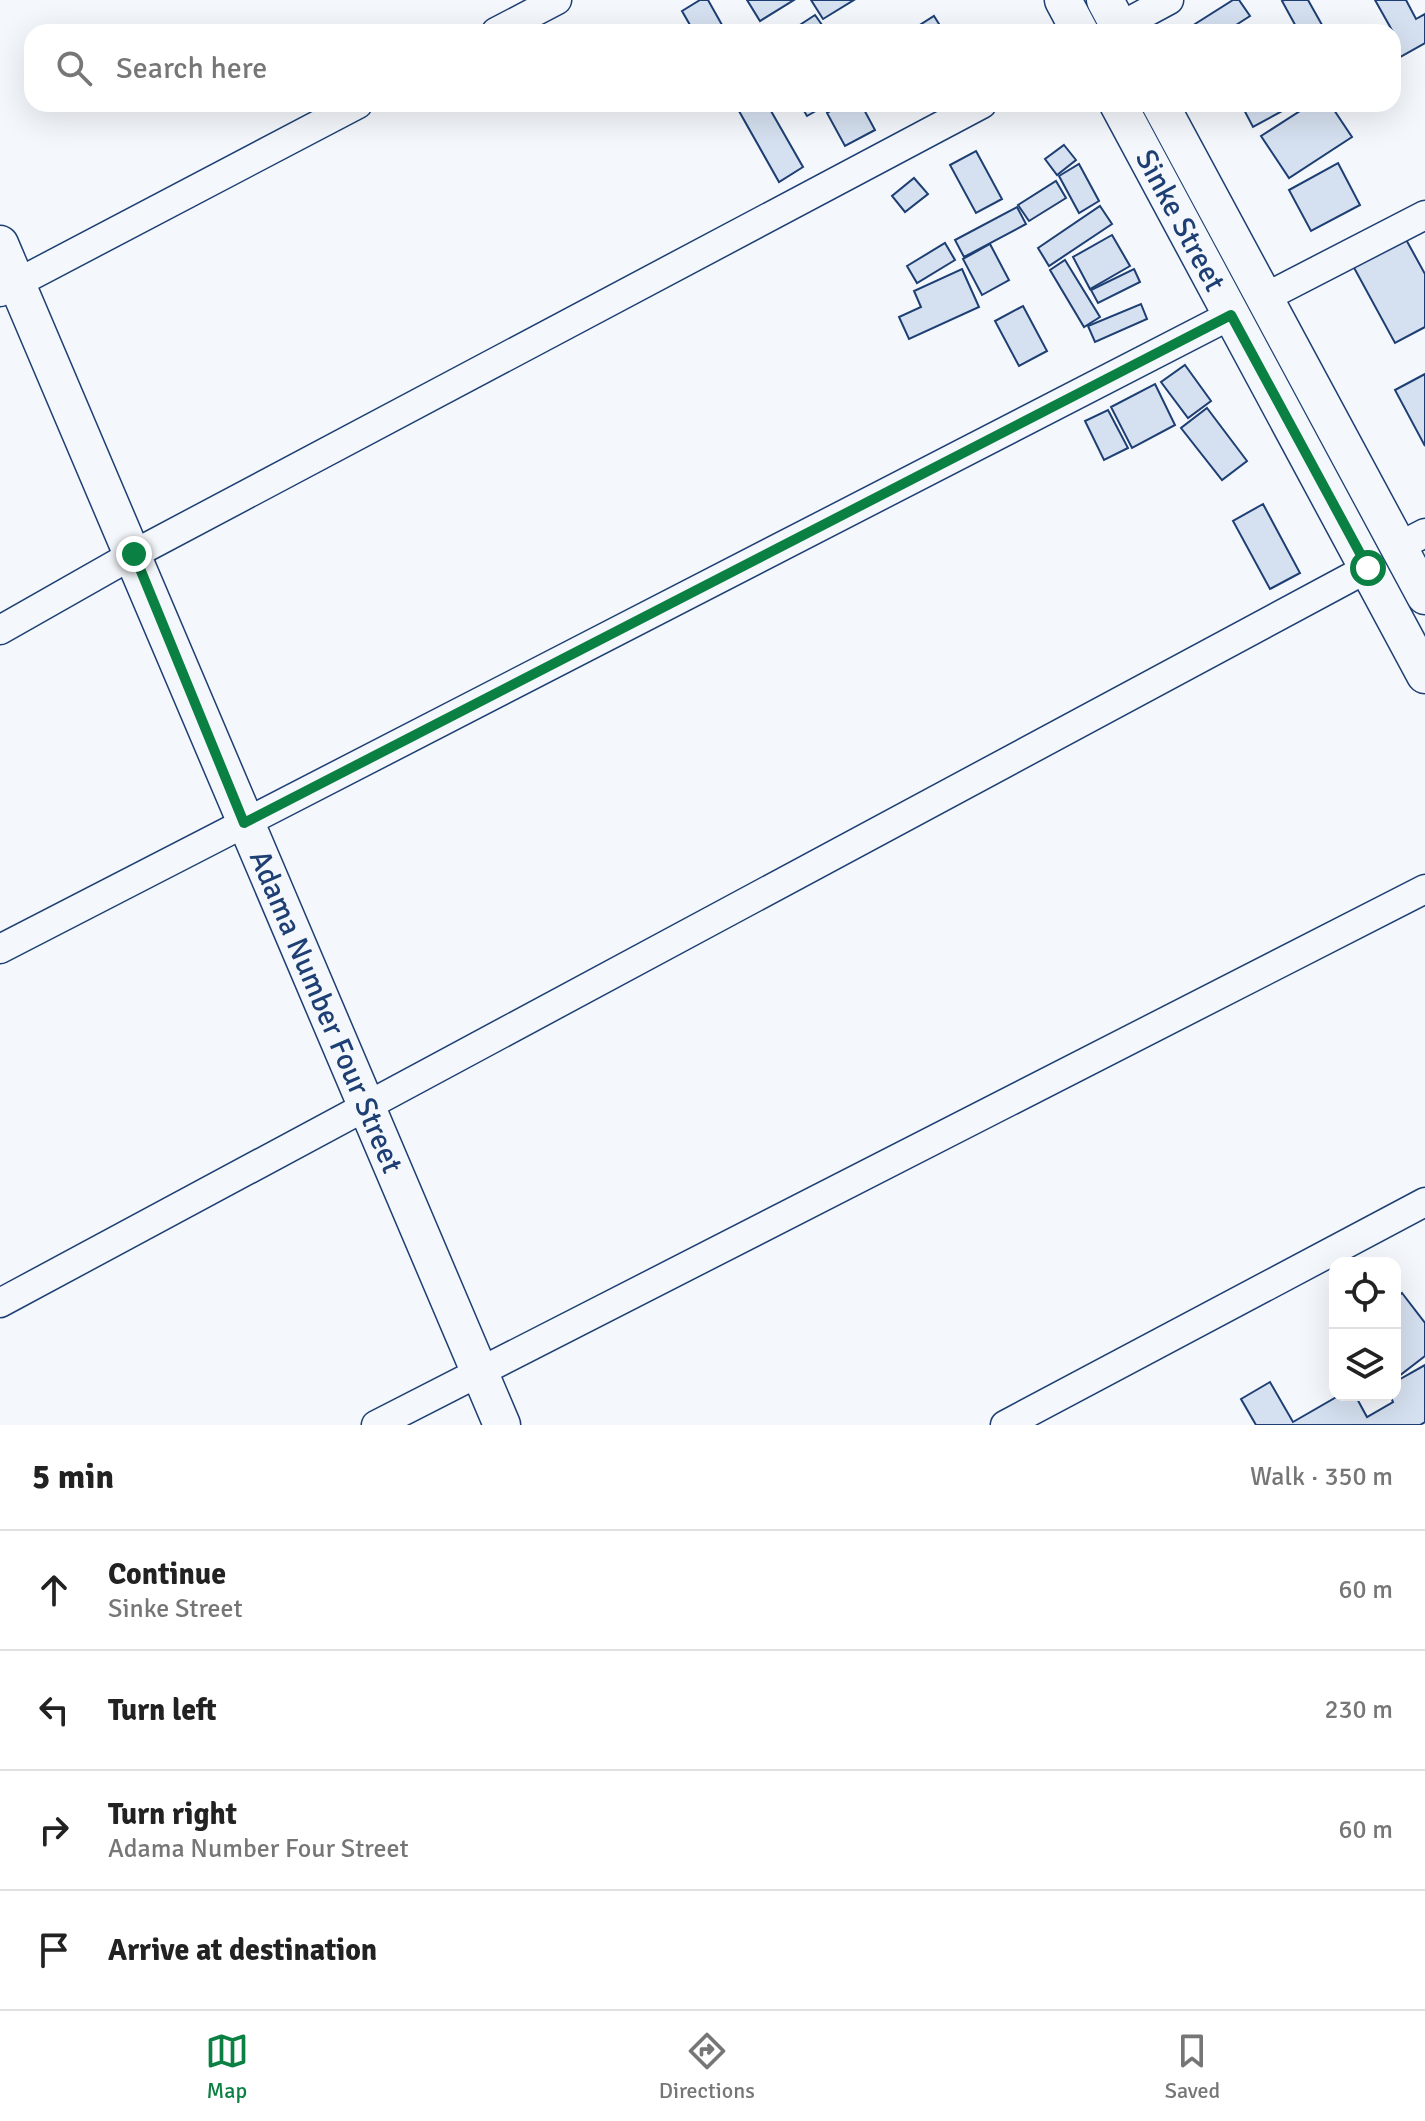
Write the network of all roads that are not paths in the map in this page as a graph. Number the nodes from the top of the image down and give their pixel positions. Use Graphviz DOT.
graph roads {
  1 [pos="557,0"];
  2 [pos="1063,0"];
  3 [pos="1169,0"];
  4 [pos="1115,20"];
  5 [pos="511,24"];
  6 [pos="1076,24"];
  7 [pos="343,112"];
  8 [pos="967,112"];
  9 [pos="1122,112"];
  10 [pos="1164,112"];
  11 [pos="1425,215"];
  12 [pos="0,244"];
  13 [pos="8,287"];
  14 [pos="1264,298"];
  15 [pos="1231,315"];
  16 [pos="1412,540"];
  17 [pos="134,554"];
  18 [pos="1368,568"];
  19 [pos="1425,596"];
  20 [pos="0,630"];
  21 [pos="1425,675"];
  22 [pos="244,823"];
  23 [pos="1425,889"];
  24 [pos="0,949"];
  25 [pos="368,1106"];
  26 [pos="1425,1202"];
  27 [pos="0,1303"];
  28 [pos="477,1373"];
  29 [pos="376,1425"];
  30 [pos="502,1425"];
  31 [pos="1005,1425"];
  1 -- 5 [label="street"];
  2 -- 6 [label="street"];
  3 -- 4 [label="street"];
  7 -- 13 [label="street"];
  8 -- 17 [label="street"];
  9 -- 15 [label="street, Sinke Street"];
  10 -- 14 [label="street, Sinke Street"];
  11 -- 14 [label="street"];
  12 -- 13 [label="street, Adama Number Four Street"];
  13 -- 17 [label="street, Adama Number Four Street"];
  14 -- 16 [label="street, Sinke Street"];
  15 -- 18 [label="street, Sinke Street"];
  15 -- 22 [label="street"];
  16 -- 19 [label="street, Sinke Street"];
  17 -- 20 [label="street"];
  17 -- 22 [label="street, Adama Number Four Street"];
  18 -- 21 [label="street, Sinke Street"];
  18 -- 25 [label="street"];
  22 -- 24 [label="street"];
  22 -- 25 [label="street, Adama Number Four Street"];
  23 -- 28 [label="street"];
  25 -- 27 [label="street"];
  25 -- 28 [label="street, Adama Number Four Street"];
  26 -- 31 [label="street"];
  28 -- 29 [label="street"];
  28 -- 30 [label="street, Adama Number Four Street"];
}
